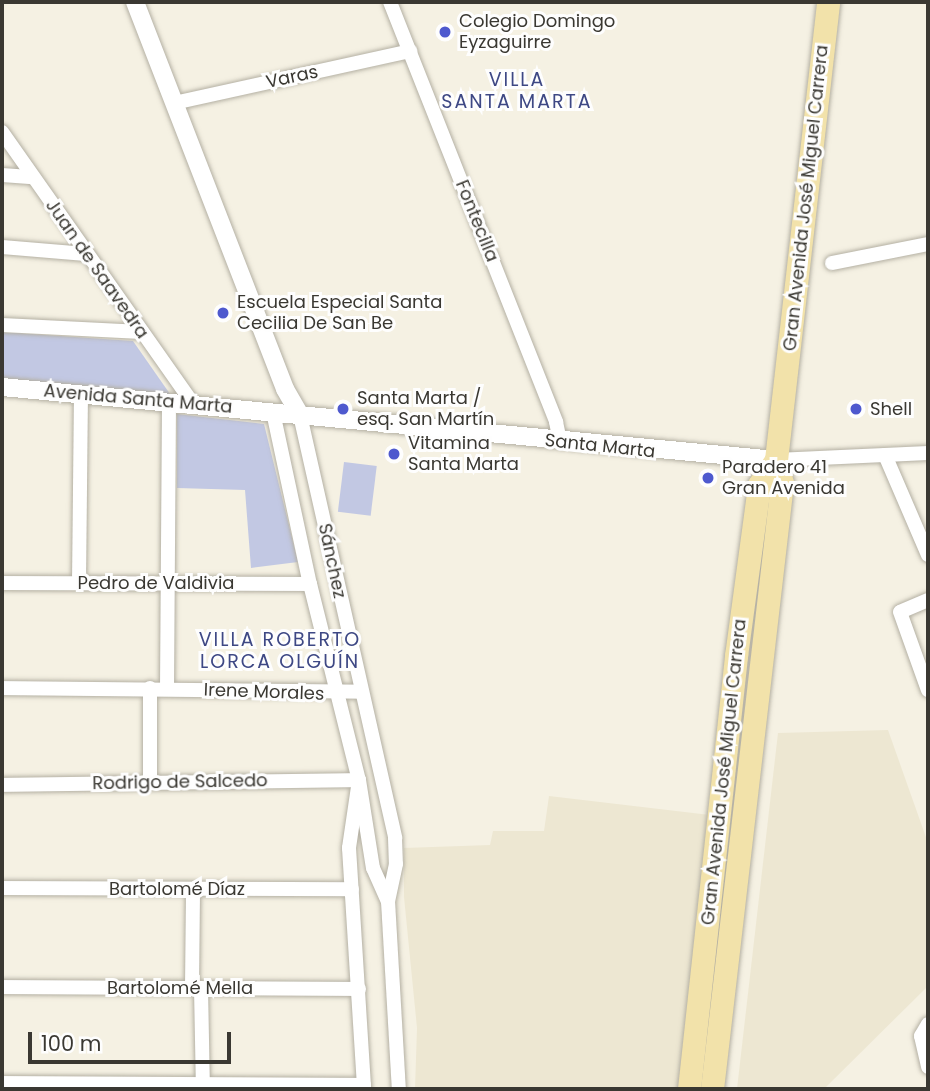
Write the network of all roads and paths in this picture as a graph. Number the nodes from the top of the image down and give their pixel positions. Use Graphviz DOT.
graph roads {
  1 [pos="135,2"];
  2 [pos="390,2"];
  3 [pos="827,6"];
  4 [pos="410,51"];
  5 [pos="174,103"];
  6 [pos="2,132"];
  7 [pos="2,175"];
  8 [pos="33,177"];
  9 [pos="928,244"];
  10 [pos="2,247"];
  11 [pos="86,254"];
  12 [pos="832,263"];
  13 [pos="2,325"];
  14 [pos="142,332"];
  15 [pos="2,387"];
  16 [pos="285,389"];
  17 [pos="81,394"];
  18 [pos="170,403"];
  19 [pos="194,405"];
  20 [pos="273,412"];
  21 [pos="300,415"];
  22 [pos="560,441"];
  23 [pos="928,453"];
  24 [pos="885,455"];
  25 [pos="776,460"];
  26 [pos="928,555"];
  27 [pos="2,583"];
  28 [pos="79,583"];
  29 [pos="164,583"];
  30 [pos="310,584"];
  31 [pos="928,600"];
  32 [pos="2,688"];
  33 [pos="150,688"];
  34 [pos="167,689"];
  35 [pos="928,690"];
  36 [pos="361,692"];
  37 [pos="337,695"];
  38 [pos="359,780"];
  39 [pos="150,782"];
  40 [pos="2,785"];
  41 [pos="2,888"];
  42 [pos="193,889"];
  43 [pos="352,889"];
  44 [pos="388,901"];
  45 [pos="2,987"];
  46 [pos="197,988"];
  47 [pos="359,989"];
  48 [pos="926,1026"];
  49 [pos="928,1066"];
  50 [pos="2,1083"];
  51 [pos="128,1086"];
  52 [pos="202,1087"];
  53 [pos="364,1087"];
  54 [pos="399,1089"];
  55 [pos="690,1089"];
  56 [pos="712,1089"];
  1 -- 5 [label="street, Sánchez"];
  2 -- 4 [label="street, Fontecilla"];
  3 -- 25 [label="main road, Gran Avenida José Miguel Carrera"];
  4 -- 5 [label="street, Varas"];
  4 -- 22 [label="street, Fontecilla"];
  5 -- 16 [label="street, Sánchez"];
  6 -- 8 [label="street, Juan de Saavedra"];
  7 -- 8 [label="street"];
  8 -- 11 [label="street, Juan de Saavedra"];
  9 -- 12 [label="street"];
  10 -- 11 [label="street"];
  11 -- 14 [label="street, Juan de Saavedra"];
  13 -- 14 [label="street"];
  14 -- 19 [label="street, Juan de Saavedra"];
  15 -- 17 [label="street, Avenida Santa Marta"];
  16 -- 20 [label="street"];
  16 -- 21 [label="street, Sánchez"];
  17 -- 18 [label="street, Avenida Santa Marta"];
  17 -- 28 [label="street"];
  18 -- 19 [label="street, Avenida Santa Marta"];
  18 -- 29 [label="street"];
  19 -- 20 [label="street, Avenida Santa Marta"];
  20 -- 21 [label="street, Santa Marta"];
  20 -- 30 [label="street, Sánchez"];
  21 -- 22 [label="street, Santa Marta"];
  21 -- 36 [label="street, Sánchez"];
  22 -- 25 [label="street, Santa Marta"];
  23 -- 24 [label="street, Santa Marta"];
  24 -- 25 [label="street, Santa Marta"];
  24 -- 26 [label="street"];
  25 -- 55 [label="main road, Gran Avenida José Miguel Carrera"];
  25 -- 56 [label="main road, Gran Avenida José Miguel Carrera"];
  27 -- 28 [label="street, Pedro de Valdivia"];
  28 -- 29 [label="street, Pedro de Valdivia"];
  29 -- 30 [label="street, Pedro de Valdivia"];
  29 -- 34 [label="street"];
  30 -- 37 [label="street, Sánchez"];
  31 -- 35 [label="street"];
  32 -- 33 [label="street, Irene Morales"];
  33 -- 34 [label="street, Irene Morales"];
  33 -- 39 [label="street"];
  34 -- 37 [label="street, Irene Morales"];
  36 -- 37 [label="street, Irene Morales"];
  36 -- 44 [label="street, Sánchez"];
  37 -- 38 [label="street, Sánchez"];
  38 -- 39 [label="street, Rodrigo de Salcedo"];
  38 -- 43 [label="street, Sánchez"];
  38 -- 44 [label="street, Sánchez"];
  39 -- 40 [label="street, Rodrigo de Salcedo"];
  41 -- 42 [label="street, Bartolomé Díaz"];
  42 -- 43 [label="street, Bartolomé Díaz"];
  42 -- 46 [label="street"];
  43 -- 47 [label="street, Sánchez"];
  44 -- 54 [label="street, Sánchez"];
  45 -- 46 [label="street, Bartolomé Mella"];
  46 -- 47 [label="street, Bartolomé Mella"];
  46 -- 52 [label="street"];
  47 -- 53 [label="street, Sánchez"];
  48 -- 49 [label="street"];
  50 -- 51 [label="street"];
  51 -- 52 [label="street"];
  52 -- 53 [label="street"];
}
